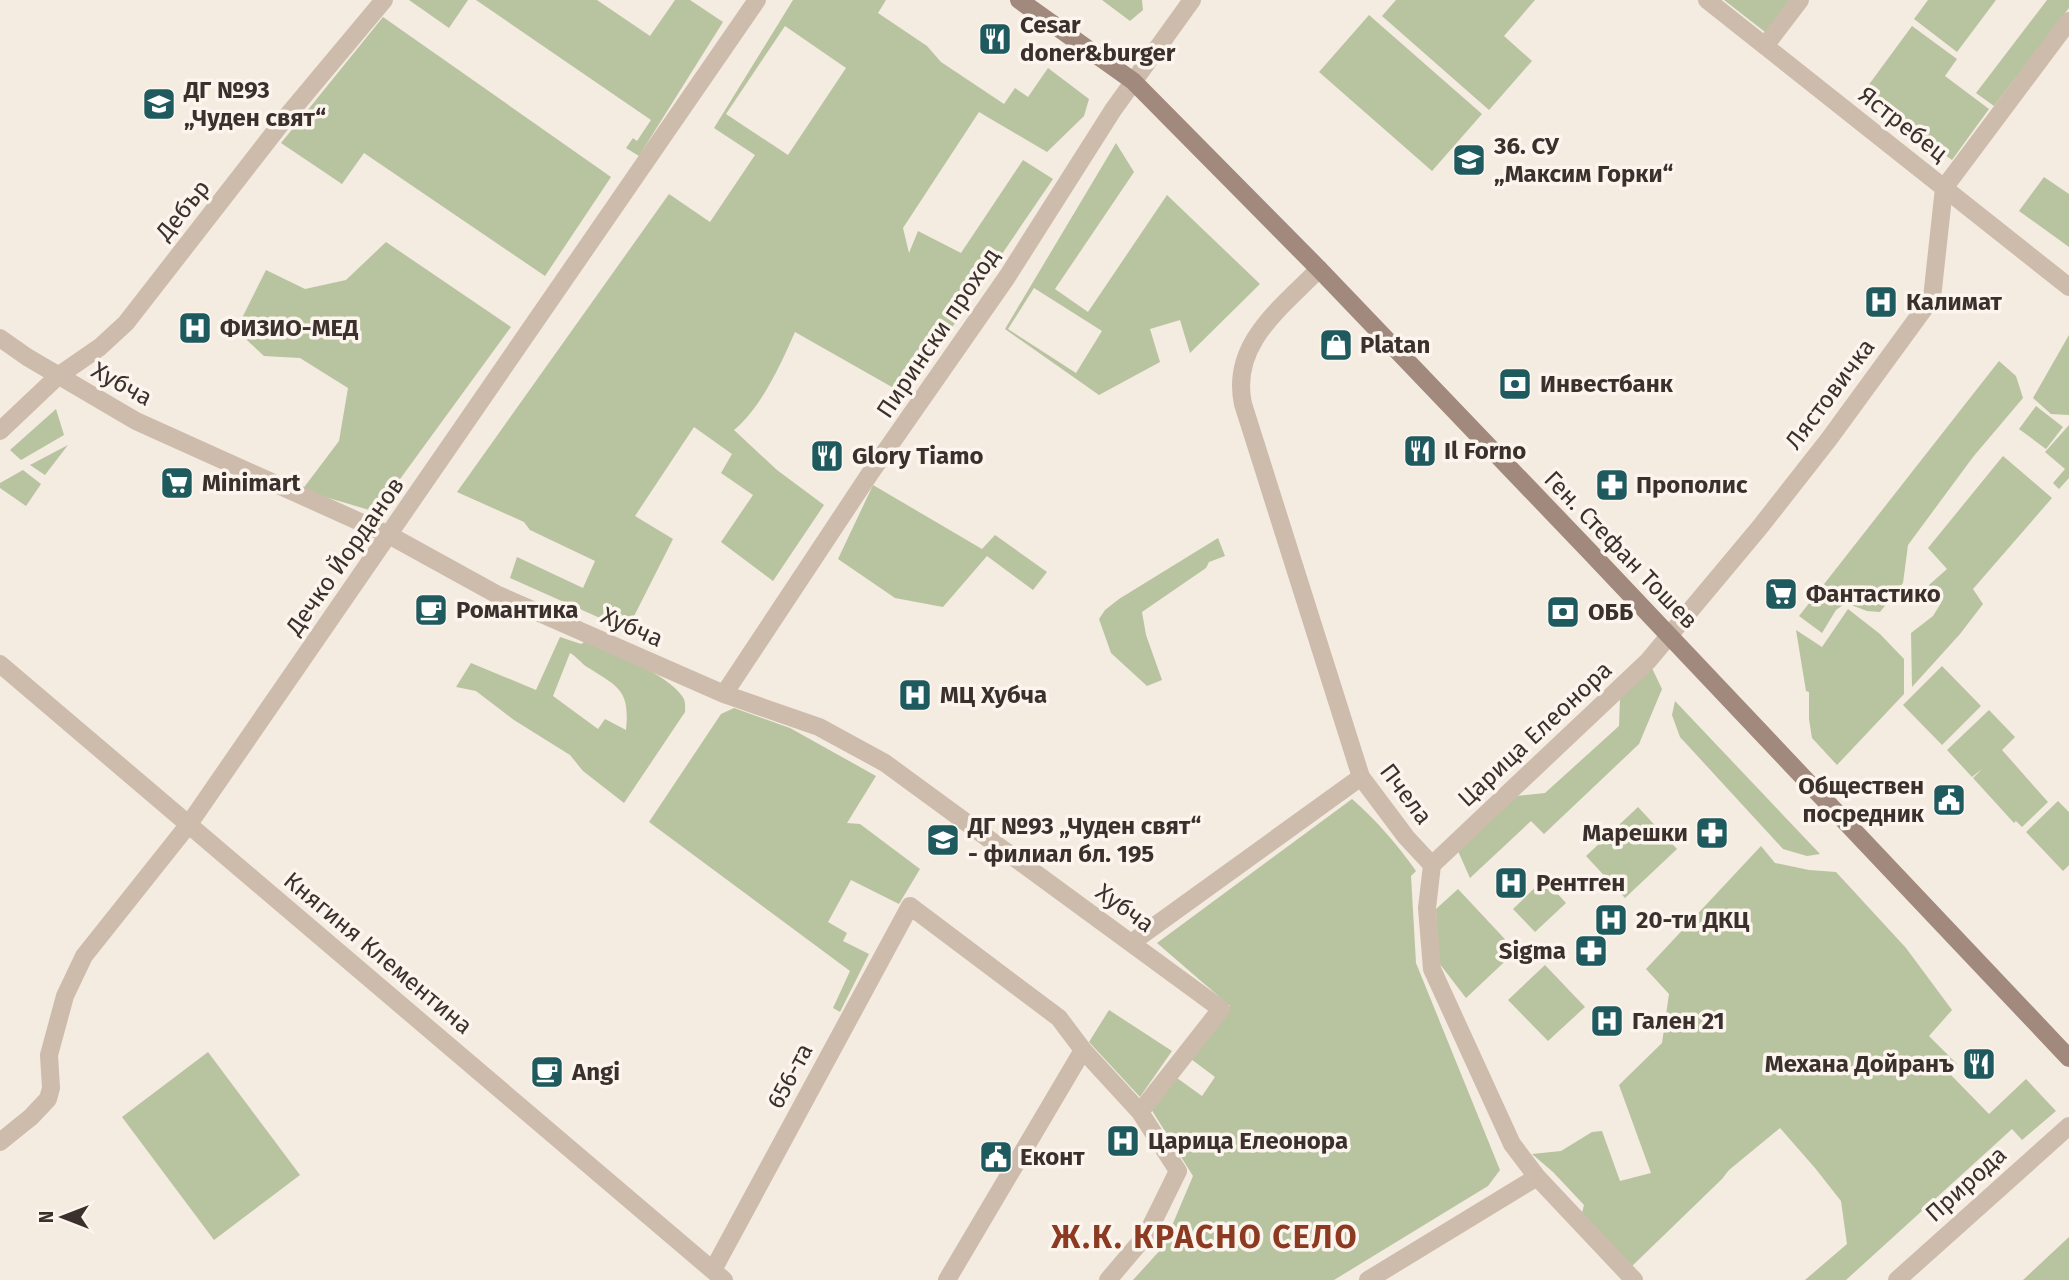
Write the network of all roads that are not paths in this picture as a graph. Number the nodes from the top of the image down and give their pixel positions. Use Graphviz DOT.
graph roads {
  1 [pos="384,0"];
  2 [pos="757,0"];
  3 [pos="1019,0"];
  4 [pos="1192,0"];
  5 [pos="1707,0"];
  6 [pos="1800,0"];
  7 [pos="2069,21"];
  8 [pos="1765,46"];
  9 [pos="1133,81"];
  10 [pos="1944,188"];
  11 [pos="1319,269"];
  12 [pos="2069,287"];
  13 [pos="0,338"];
  14 [pos="58,376"];
  15 [pos="0,431"];
  16 [pos="389,535"];
  17 [pos="1669,635"];
  18 [pos="0,664"];
  19 [pos="724,694"];
  20 [pos="1361,778"];
  21 [pos="189,824"];
  22 [pos="1432,865"];
  23 [pos="1131,943"];
  24 [pos="1083,1050"];
  25 [pos="2069,1058"];
  26 [pos="1140,1112"];
  27 [pos="2069,1126"];
  28 [pos="0,1142"];
  29 [pos="1537,1177"];
  30 [pos="718,1275"];
  31 [pos="947,1280"];
  32 [pos="1108,1280"];
  33 [pos="1368,1280"];
  34 [pos="1634,1280"];
  35 [pos="1897,1280"];
  1 -- 14 [label="street, Дебър"];
  2 -- 16 [label="street, Дечко Йорданов"];
  3 -- 9 [label="street, Ген. Стефан Тошев"];
  4 -- 9 [label="street, Пирински проход"];
  5 -- 8 [label="street, Ястребец"];
  6 -- 8 [label="street"];
  7 -- 10 [label="street"];
  8 -- 10 [label="street, Ястребец"];
  9 -- 11 [label="street, Ген. Стефан Тошев"];
  9 -- 19 [label="street, Пирински проход"];
  10 -- 12 [label="street, Ястребец"];
  10 -- 17 [label="street, Лястовичка"];
  11 -- 17 [label="street, Ген. Стефан Тошев"];
  11 -- 20 [label="street, Пчела"];
  13 -- 14 [label="street, Хубча"];
  14 -- 15 [label="street, Дебър"];
  14 -- 16 [label="street, Хубча"];
  16 -- 19 [label="street, Хубча"];
  16 -- 21 [label="street, Дечко Йорданов"];
  17 -- 22 [label="street, Царица Елеонора"];
  17 -- 25 [label="street, Ген. Стефан Тошев"];
  18 -- 21 [label="street, Княгиня Клементина"];
  19 -- 23 [label="street, Хубча"];
  20 -- 22 [label="street, Пчела"];
  20 -- 23 [label="street"];
  21 -- 28 [label="street, Дечко Йорданов"];
  21 -- 30 [label="street, Княгиня Клементина"];
  22 -- 29 [label="street"];
  23 -- 26 [label="street, Хубча"];
  24 -- 26 [label="street"];
  24 -- 30 [label="street, 656-та"];
  24 -- 31 [label="street"];
  26 -- 32 [label="street"];
  27 -- 35 [label="street, Природа"];
  29 -- 33 [label="street"];
  29 -- 34 [label="street"];
}
